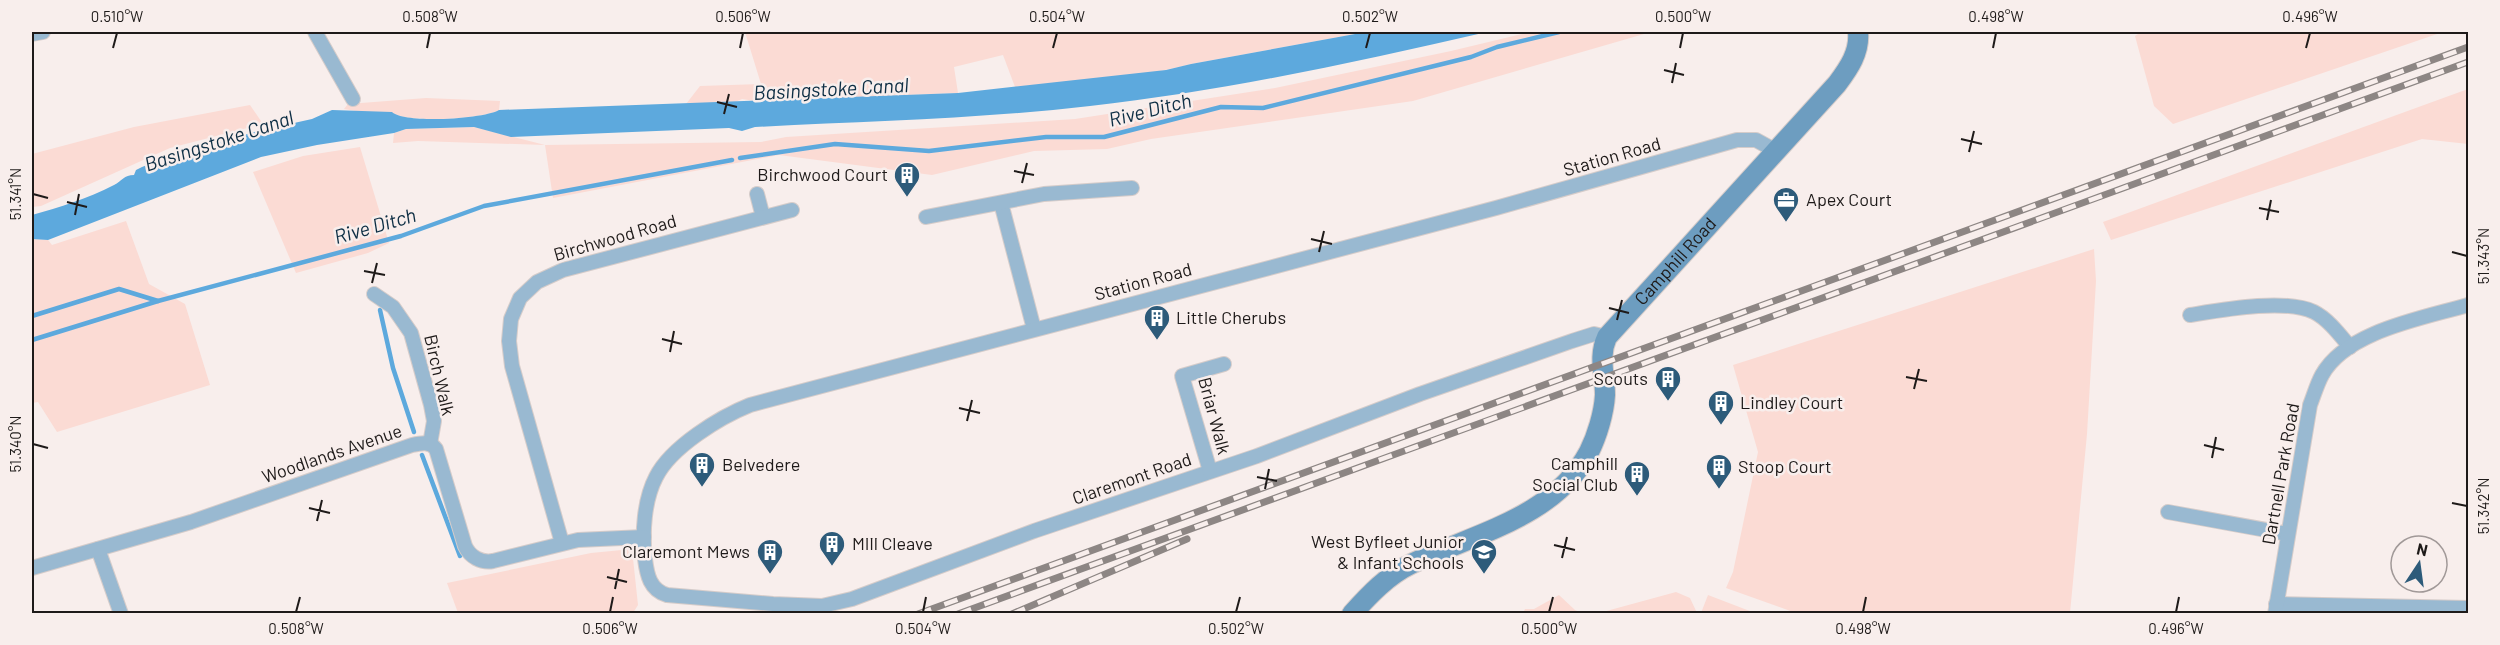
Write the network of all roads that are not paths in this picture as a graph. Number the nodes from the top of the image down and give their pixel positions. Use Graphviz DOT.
graph roads {
  1 [pos="43,32"];
  2 [pos="315,32"];
  3 [pos="1858,32"];
  4 [pos="32,34"];
  5 [pos="353,99"];
  6 [pos="1776,151"];
  7 [pos="1132,189"];
  8 [pos="757,194"];
  9 [pos="1001,203"];
  10 [pos="792,210"];
  11 [pos="926,217"];
  12 [pos="764,218"];
  13 [pos="374,294"];
  14 [pos="2469,305"];
  15 [pos="2190,315"];
  16 [pos="1034,329"];
  17 [pos="1607,337"];
  18 [pos="2350,347"];
  19 [pos="1224,364"];
  20 [pos="430,444"];
  21 [pos="1210,471"];
  22 [pos="2168,512"];
  23 [pos="2288,534"];
  24 [pos="644,537"];
  25 [pos="562,543"];
  26 [pos="98,549"];
  27 [pos="32,568"];
  28 [pos="660,592"];
  29 [pos="2469,608"];
  30 [pos="2276,609"];
  31 [pos="121,614"];
  32 [pos="1352,614"];
  1 -- 4 [label="street"];
  2 -- 5 [label="street"];
  3 -- 6 [label="street, Camphill Road"];
  6 -- 16 [label="street, Station Road"];
  6 -- 17 [label="street, Camphill Road"];
  7 -- 9 [label="street"];
  8 -- 12 [label="street"];
  9 -- 11 [label="street"];
  9 -- 16 [label="street"];
  10 -- 12 [label="street, Birchwood Road"];
  12 -- 25 [label="street, Birchwood Road"];
  13 -- 20 [label="street, Birch Walk"];
  14 -- 18 [label="street, Dartnell Park Road"];
  15 -- 18 [label="street"];
  16 -- 24 [label="street, Station Road"];
  17 -- 21 [label="street, Claremont Road"];
  17 -- 32 [label="street"];
  18 -- 23 [label="street, Dartnell Park Road"];
  19 -- 21 [label="street, Briar Walk"];
  20 -- 25 [label="street, Woodlands Avenue"];
  20 -- 26 [label="street, Woodlands Avenue"];
  21 -- 28 [label="street, Claremont Road"];
  22 -- 23 [label="street"];
  23 -- 30 [label="street, Dartnell Park Road"];
  24 -- 25 [label="street, Woodlands Avenue"];
  24 -- 28 [label="street, Station Road"];
  26 -- 27 [label="street, Woodlands Avenue"];
  26 -- 31 [label="street"];
  29 -- 30 [label="street"];
}
